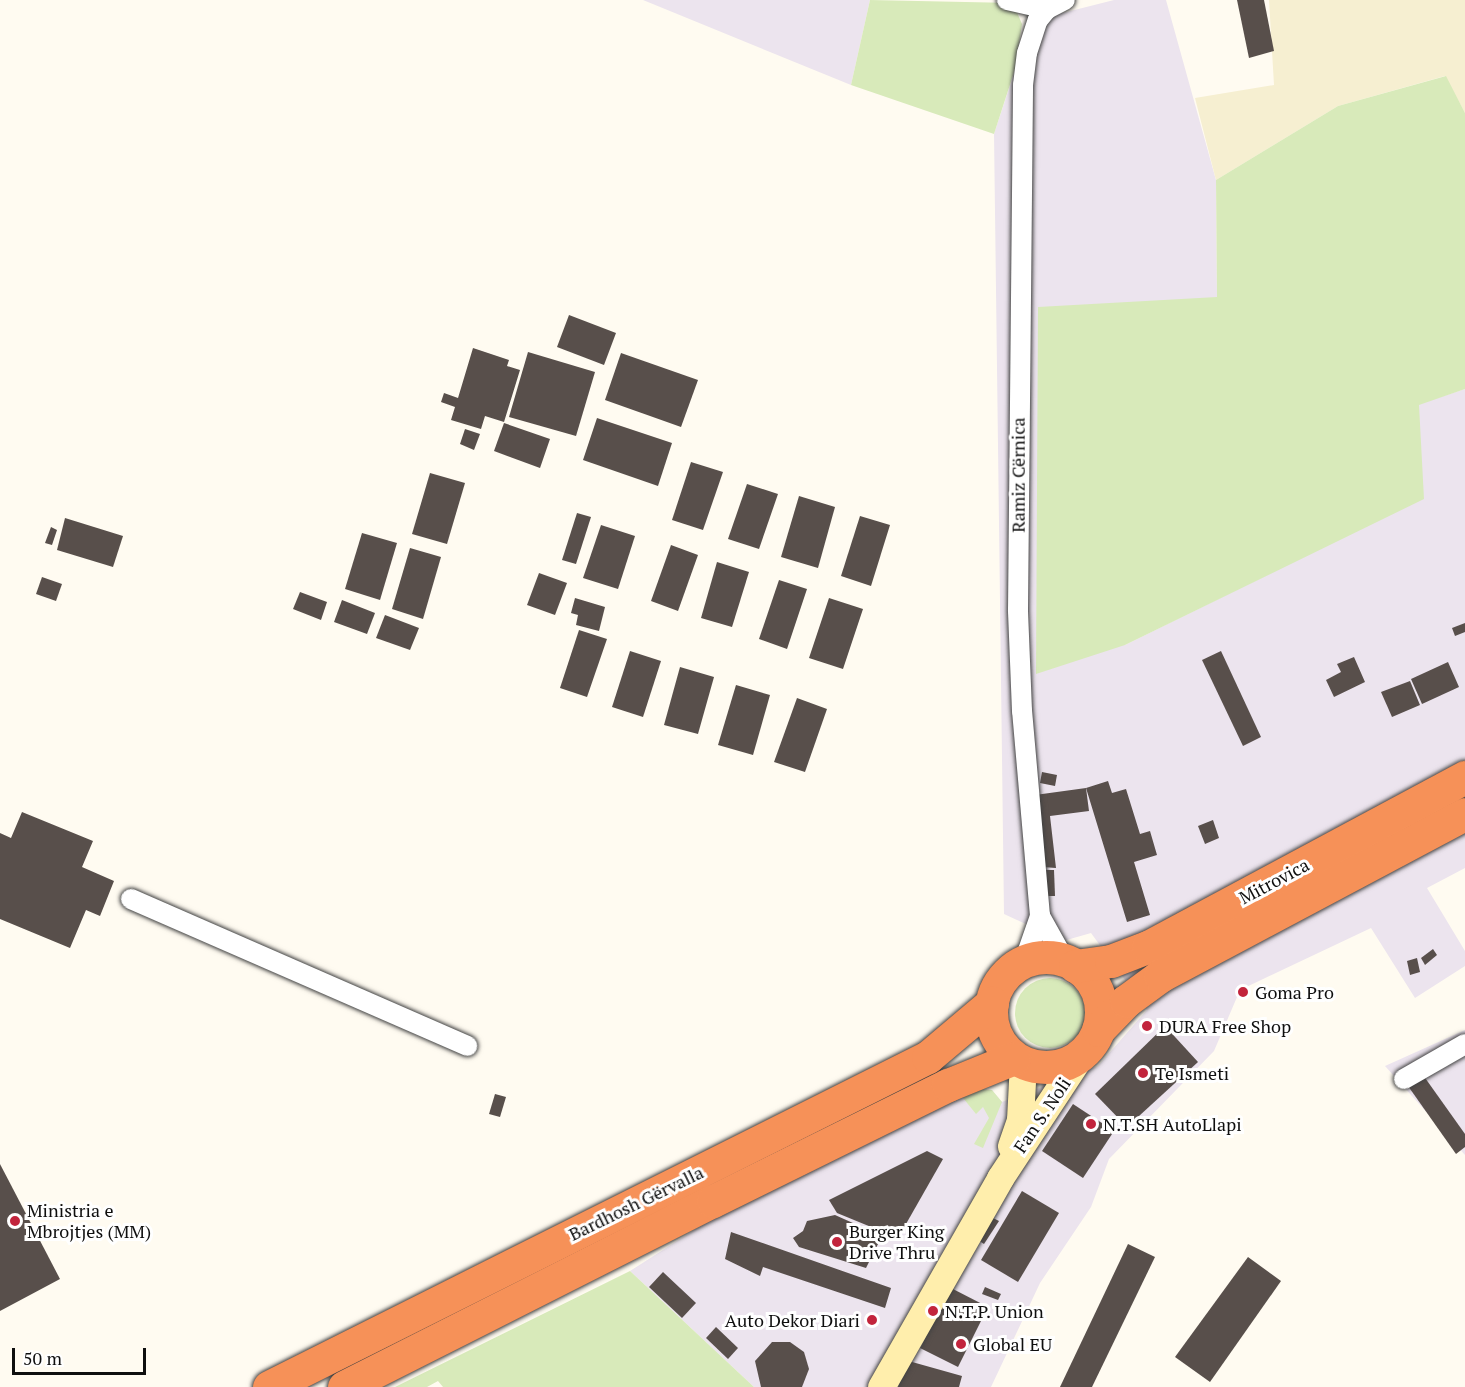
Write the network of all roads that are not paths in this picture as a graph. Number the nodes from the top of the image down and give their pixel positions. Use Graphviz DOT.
graph roads {
  1 [pos="1007,0"];
  2 [pos="1056,5"];
  3 [pos="1465,777"];
  4 [pos="1465,814"];
  5 [pos="131,899"];
  6 [pos="1040,916"];
  7 [pos="1024,962"];
  8 [pos="1070,963"];
  9 [pos="992,1003"];
  10 [pos="1091,1041"];
  11 [pos="1465,1044"];
  12 [pos="467,1046"];
  13 [pos="1018,1060"];
  14 [pos="1404,1079"];
  15 [pos="1000,1178"];
  16 [pos="269,1387"];
  17 [pos="344,1387"];
  18 [pos="881,1387"];
  1 -- 2 [label="street"];
  2 -- 6 [label="street, Ramiz Cërnica"];
  3 -- 8 [label="highway, Mitrovica"];
  4 -- 10 [label="highway, Mitrovica"];
  5 -- 12 [label="street"];
  6 -- 7 [label="street, Ramiz Cërnica"];
  6 -- 8 [label="street"];
  7 -- 8 [label="highway"];
  7 -- 9 [label="highway"];
  8 -- 10 [label="highway"];
  9 -- 13 [label="highway"];
  9 -- 16 [label="highway, Bardhosh Gërvalla"];
  10 -- 13 [label="highway"];
  10 -- 15 [label="main road, Fan S. Noli"];
  11 -- 14 [label="street"];
  13 -- 15 [label="main road"];
  13 -- 17 [label="highway, Bardhosh Gërvalla"];
  15 -- 18 [label="main road"];
}
